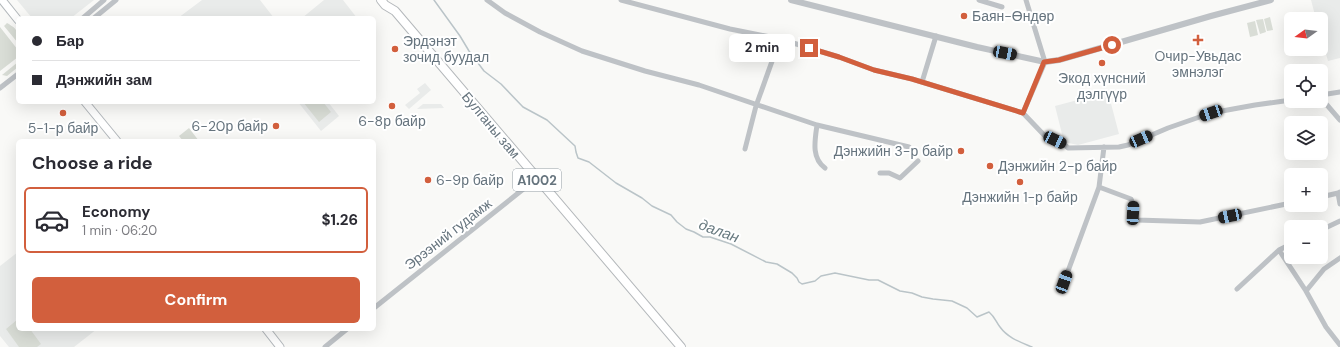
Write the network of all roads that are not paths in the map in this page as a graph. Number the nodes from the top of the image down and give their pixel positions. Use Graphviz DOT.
graph roads {
  1 [pos="2,0"];
  2 [pos="104,0"];
  3 [pos="116,0"];
  4 [pos="380,0"];
  5 [pos="392,0"];
  6 [pos="487,0"];
  7 [pos="621,0"];
  8 [pos="791,0"];
  9 [pos="979,0"];
  10 [pos="1026,0"];
  11 [pos="1271,0"];
  12 [pos="814,3"];
  13 [pos="1002,8"];
  14 [pos="395,11"];
  15 [pos="85,16"];
  16 [pos="96,16"];
  17 [pos="16,18"];
  18 [pos="936,36"];
  19 [pos="780,39"];
  20 [pos="1044,62"];
  21 [pos="16,76"];
  22 [pos="922,82"];
  23 [pos="0,88"];
  24 [pos="1340,92"];
  25 [pos="1328,95"];
  26 [pos="1284,101"];
  27 [pos="87,104"];
  28 [pos="756,106"];
  29 [pos="1328,106"];
  30 [pos="1023,113"];
  31 [pos="1340,120"];
  32 [pos="817,125"];
  33 [pos="115,139"];
  34 [pos="909,146"];
  35 [pos="1104,147"];
  36 [pos="745,149"];
  37 [pos="918,161"];
  38 [pos="825,168"];
  39 [pos="880,173"];
  40 [pos="536,178"];
  41 [pos="1099,186"];
  42 [pos="1339,192"];
  43 [pos="1328,195"];
  44 [pos="1284,204"];
  45 [pos="1340,204"];
  46 [pos="1340,221"];
  47 [pos="1328,227"];
  48 [pos="1284,248"];
  49 [pos="1279,250"];
  50 [pos="1340,258"];
  51 [pos="1064,282"];
  52 [pos="1237,290"];
  53 [pos="1306,291"];
  54 [pos="376,306"];
  55 [pos="268,331"];
  56 [pos="345,331"];
  57 [pos="1340,345"];
  58 [pos="280,347"];
  59 [pos="325,347"];
  60 [pos="681,347"];
  1 -- 17 [label="main road"];
  2 -- 15 [label="street"];
  3 -- 16 [label="street"];
  4 -- 14 [label="highway, Булганы зам / A1002"];
  5 -- 14 [label="highway, Булганы зам / A1002"];
  6 -- 28 [label="street"];
  7 -- 19 [label="street"];
  8 -- 12 [label="street"];
  9 -- 13 [label="street"];
  10 -- 20 [label="street"];
  11 -- 20 [label="street"];
  12 -- 18 [label="street"];
  14 -- 40 [label="highway, Булганы зам / A1002"];
  18 -- 20 [label="street"];
  18 -- 22 [label="street"];
  19 -- 22 [label="street"];
  19 -- 28 [label="street"];
  20 -- 30 [label="street"];
  21 -- 23 [label="street"];
  22 -- 30 [label="street"];
  24 -- 25 [label="street"];
  26 -- 35 [label="street"];
  27 -- 33 [label="main road"];
  28 -- 32 [label="street"];
  28 -- 36 [label="street"];
  29 -- 31 [label="street"];
  30 -- 35 [label="street"];
  32 -- 34 [label="street"];
  32 -- 38 [label="street"];
  35 -- 41 [label="street"];
  37 -- 39 [label="street"];
  40 -- 54 [label="street, Эрээний гудамж"];
  40 -- 60 [label="highway, Булганы зам / A1002"];
  41 -- 44 [label="street"];
  41 -- 51 [label="street"];
  42 -- 43 [label="street"];
  42 -- 45 [label="street"];
  46 -- 47 [label="street"];
  48 -- 49 [label="street"];
  49 -- 52 [label="street"];
  49 -- 53 [label="street"];
  50 -- 53 [label="street"];
  53 -- 57 [label="street"];
  55 -- 58 [label="main road"];
  56 -- 59 [label="street"];
}
